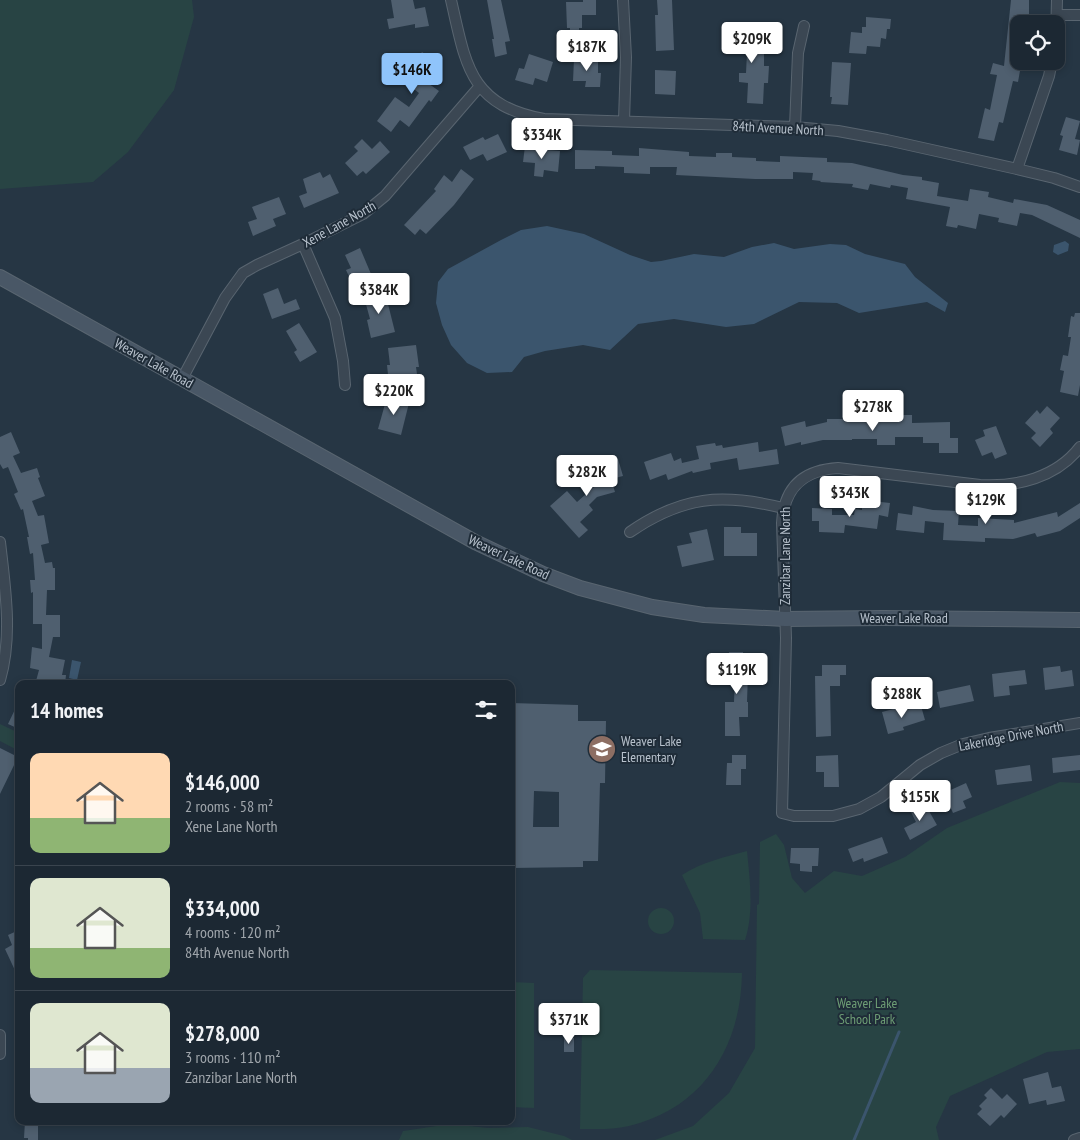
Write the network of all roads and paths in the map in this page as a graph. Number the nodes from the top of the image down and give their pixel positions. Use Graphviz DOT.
graph roads {
  1 [pos="451,0"];
  2 [pos="623,0"];
  3 [pos="1057,0"];
  4 [pos="1058,15"];
  5 [pos="1065,15"];
  6 [pos="1080,15"];
  7 [pos="804,26"];
  8 [pos="1050,70"];
  9 [pos="480,86"];
  10 [pos="624,121"];
  11 [pos="795,128"];
  12 [pos="1016,169"];
  13 [pos="1080,188"];
  14 [pos="303,244"];
  15 [pos="0,277"];
  16 [pos="182,379"];
  17 [pos="345,385"];
  18 [pos="1080,447"];
  19 [pos="783,508"];
  20 [pos="630,532"];
  21 [pos="0,542"];
  22 [pos="785,619"];
  23 [pos="1080,620"];
  24 [pos="0,680"];
  25 [pos="1080,723"];
  26 [pos="782,813"];
  27 [pos="0,1035"];
  28 [pos="0,1054"];
  29 [pos="1080,1138"];
  30 [pos="1074,1140"];
  1 -- 9 [label="street"];
  2 -- 10 [label="street"];
  3 -- 4 [label="street"];
  5 -- 6 [label="street"];
  7 -- 11 [label="street"];
  8 -- 12 [label="street"];
  9 -- 10 [label="street, 84th Avenue North"];
  9 -- 14 [label="street, Xene Lane North"];
  10 -- 11 [label="street, 84th Avenue North"];
  11 -- 12 [label="street, 84th Avenue North"];
  12 -- 13 [label="street, 84th Avenue North"];
  14 -- 16 [label="street, Xene Lane North"];
  14 -- 17 [label="street"];
  15 -- 16 [label="main road, Weaver Lake Road"];
  16 -- 22 [label="main road, Weaver Lake Road"];
  18 -- 19 [label="street, Zanzibar Lane North"];
  19 -- 20 [label="street"];
  19 -- 22 [label="street, Zanzibar Lane North"];
  21 -- 24 [label="street"];
  22 -- 23 [label="main road, Weaver Lake Road"];
  22 -- 26 [label="street, Zanzibar Lane North"];
  25 -- 26 [label="street, Lakeridge Drive North"];
  27 -- 28 [label="street"];
  29 -- 30 [label="street"];
}
